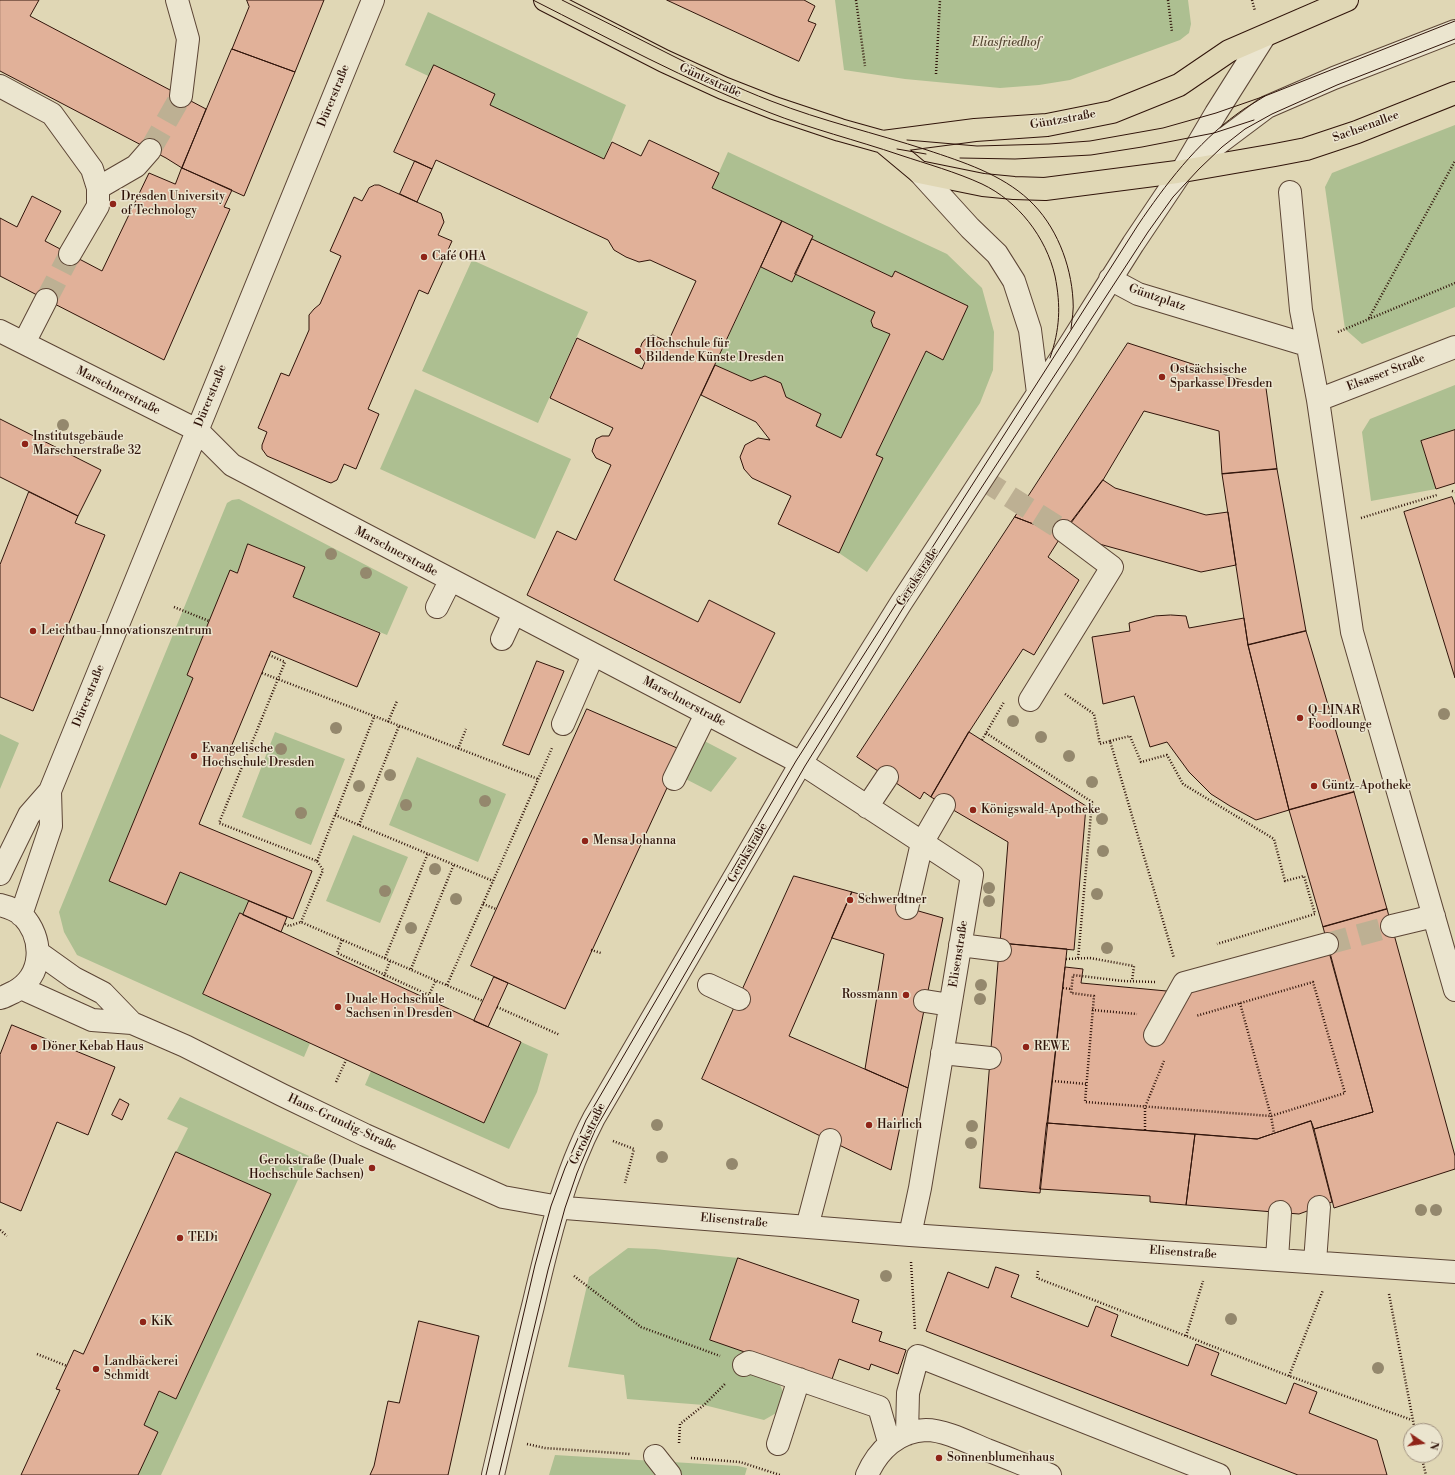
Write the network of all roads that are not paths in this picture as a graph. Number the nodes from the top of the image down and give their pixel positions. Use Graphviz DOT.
graph roads {
  1 [pos="177,0"];
  2 [pos="374,0"];
  3 [pos="545,0"];
  4 [pos="1347,0"];
  5 [pos="1455,31"];
  6 [pos="1264,37"];
  7 [pos="0,86"];
  8 [pos="1455,92"];
  9 [pos="181,96"];
  10 [pos="883,142"];
  11 [pos="150,150"];
  12 [pos="1182,171"];
  13 [pos="919,172"];
  14 [pos="98,188"];
  15 [pos="1290,192"];
  16 [pos="70,254"];
  17 [pos="1110,279"];
  18 [pos="46,300"];
  19 [pos="0,331"];
  20 [pos="24,343"];
  21 [pos="1307,345"];
  22 [pos="1455,347"];
  23 [pos="1038,393"];
  24 [pos="1318,400"];
  25 [pos="197,430"];
  26 [pos="1064,531"];
  27 [pos="450,581"];
  28 [pos="437,607"];
  29 [pos="514,613"];
  30 [pos="502,639"];
  31 [pos="593,655"];
  32 [pos="1030,700"];
  33 [pos="706,714"];
  34 [pos="562,724"];
  35 [pos="801,763"];
  36 [pos="887,777"];
  37 [pos="674,779"];
  38 [pos="50,792"];
  39 [pos="944,805"];
  40 [pos="867,807"];
  41 [pos="922,843"];
  42 [pos="0,874"];
  43 [pos="0,905"];
  44 [pos="907,908"];
  45 [pos="22,915"];
  46 [pos="1434,916"];
  47 [pos="1392,926"];
  48 [pos="1327,944"];
  49 [pos="960,945"];
  50 [pos="1000,950"];
  51 [pos="38,953"];
  52 [pos="709,985"];
  53 [pos="21,988"];
  54 [pos="1455,990"];
  55 [pos="0,998"];
  56 [pos="739,999"];
  57 [pos="925,1002"];
  58 [pos="950,1005"];
  59 [pos="132,1023"];
  60 [pos="1155,1035"];
  61 [pos="942,1053"];
  62 [pos="990,1058"];
  63 [pos="830,1140"];
  64 [pos="558,1207"];
  65 [pos="1319,1207"];
  66 [pos="1280,1212"];
  67 [pos="807,1227"];
  68 [pos="910,1235"];
  69 [pos="1277,1260"];
  70 [pos="1324,1263"];
  71 [pos="1455,1272"];
  72 [pos="744,1365"];
  73 [pos="799,1379"];
  74 [pos="898,1438"];
  75 [pos="778,1444"];
  76 [pos="655,1456"];
  77 [pos="493,1475"];
  78 [pos="670,1475"];
  79 [pos="867,1475"];
  80 [pos="1050,1475"];
  81 [pos="1220,1475"];
  1 -- 9 [label="street"];
  2 -- 25 [label="street, Dürerstraße"];
  3 -- 10 [label="main road, Güntzstraße"];
  4 -- 6 [label="main road"];
  5 -- 12 [label="street"];
  6 -- 10 [label="main road, Güntzstraße"];
  6 -- 12 [label="street"];
  7 -- 14 [label="street"];
  8 -- 12 [label="main road, Sachsenallee"];
  10 -- 13 [label="main road, Güntzstraße"];
  11 -- 14 [label="street"];
  12 -- 13 [label="main road, Güntzstraße"];
  12 -- 17 [label="street"];
  13 -- 23 [label="street, Güntzstraße"];
  14 -- 16 [label="street"];
  15 -- 21 [label="street"];
  17 -- 21 [label="street, Güntzplatz"];
  17 -- 23 [label="street, Gerokstraße"];
  18 -- 20 [label="street"];
  19 -- 20 [label="street, Marschnerstraße"];
  20 -- 25 [label="street, Marschnerstraße"];
  21 -- 24 [label="street"];
  22 -- 24 [label="street, Elsasser Straße"];
  23 -- 35 [label="street, Gerokstraße"];
  24 -- 46 [label="street"];
  25 -- 27 [label="street, Marschnerstraße"];
  25 -- 38 [label="street, Dürerstraße"];
  26 -- 32 [label="street"];
  27 -- 28 [label="street"];
  27 -- 29 [label="street, Marschnerstraße"];
  29 -- 30 [label="street"];
  29 -- 31 [label="street, Marschnerstraße"];
  31 -- 33 [label="street, Marschnerstraße"];
  31 -- 34 [label="street"];
  33 -- 35 [label="street, Marschnerstraße"];
  33 -- 37 [label="street"];
  35 -- 40 [label="street, Elisenstraße"];
  35 -- 64 [label="street, Gerokstraße"];
  36 -- 40 [label="street"];
  38 -- 42 [label="street, Dürerstraße"];
  38 -- 45 [label="street, Dürerstraße"];
  39 -- 41 [label="street"];
  40 -- 41 [label="street, Elisenstraße"];
  41 -- 44 [label="street"];
  41 -- 49 [label="street, Elisenstraße"];
  43 -- 45 [label="street"];
  45 -- 51 [label="street"];
  46 -- 47 [label="street"];
  46 -- 54 [label="street"];
  48 -- 60 [label="street"];
  49 -- 50 [label="street"];
  49 -- 58 [label="street, Elisenstraße"];
  51 -- 53 [label="street"];
  51 -- 59 [label="street, Hans-Grundig-Straße"];
  52 -- 56 [label="street"];
  53 -- 55 [label="street"];
  53 -- 59 [label="street, Hans-Grundig-Straße"];
  57 -- 58 [label="street"];
  58 -- 61 [label="street, Elisenstraße"];
  59 -- 64 [label="street, Hans-Grundig-Straße"];
  61 -- 62 [label="street"];
  61 -- 68 [label="street, Elisenstraße"];
  63 -- 67 [label="street"];
  64 -- 67 [label="street, Elisenstraße"];
  64 -- 77 [label="street, Gerokstraße"];
  65 -- 70 [label="street"];
  66 -- 69 [label="street"];
  67 -- 68 [label="street, Elisenstraße"];
  68 -- 69 [label="street, Elisenstraße"];
  69 -- 70 [label="street, Elisenstraße"];
  70 -- 71 [label="street, Elisenstraße"];
  72 -- 73 [label="street"];
  73 -- 74 [label="street"];
  73 -- 75 [label="street"];
  74 -- 79 [label="street"];
  74 -- 80 [label="street"];
  74 -- 81 [label="street"];
  76 -- 78 [label="street"];
}
